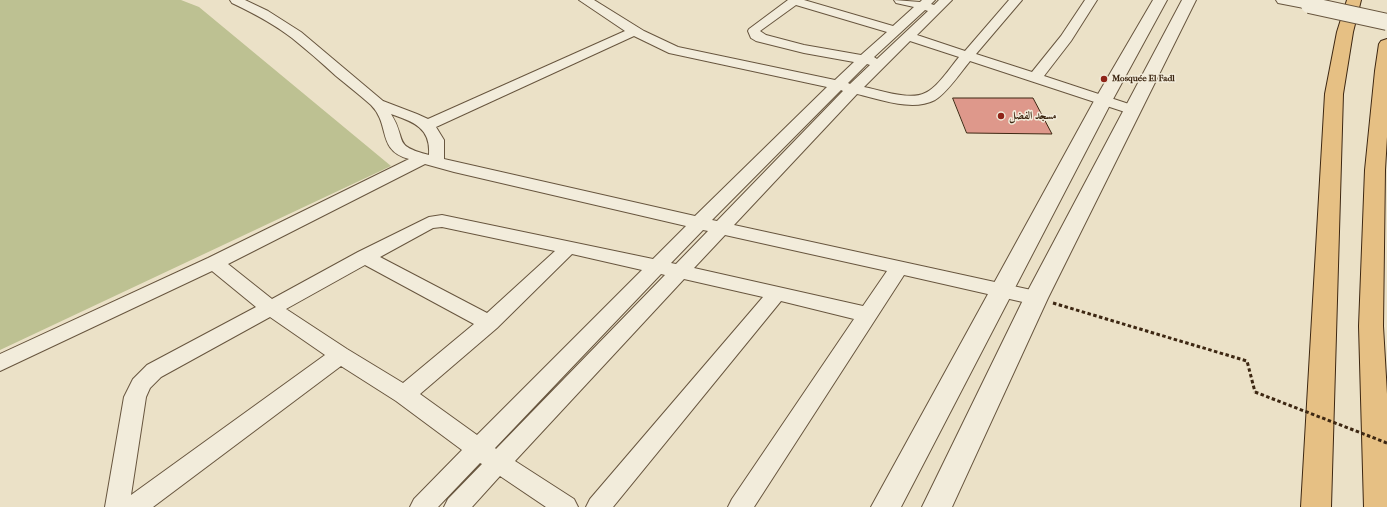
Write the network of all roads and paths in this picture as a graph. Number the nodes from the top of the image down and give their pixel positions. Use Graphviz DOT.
graph roads {
  1 [pos="585,0"];
  2 [pos="900,0"];
  3 [pos="1016,0"];
  4 [pos="1283,0"];
  5 [pos="1354,0"];
  6 [pos="246,1"];
  7 [pos="795,1"];
  8 [pos="1086,1"];
  9 [pos="1156,1"];
  10 [pos="1194,2"];
  11 [pos="1313,2"];
  12 [pos="933,4"];
  13 [pos="1387,16"];
  14 [pos="1387,22"];
  15 [pos="635,31"];
  16 [pos="901,33"];
  17 [pos="1387,44"];
  18 [pos="968,55"];
  19 [pos="872,61"];
  20 [pos="1035,78"];
  21 [pos="846,88"];
  22 [pos="1103,101"];
  23 [pos="378,104"];
  24 [pos="1134,110"];
  25 [pos="428,125"];
  26 [pos="429,160"];
  27 [pos="699,223"];
  28 [pos="720,228"];
  29 [pos="570,247"];
  30 [pos="364,257"];
  31 [pos="214,263"];
  32 [pos="659,266"];
  33 [pos="899,268"];
  34 [pos="680,270"];
  35 [pos="1002,290"];
  36 [pos="777,293"];
  37 [pos="1036,298"];
  38 [pos="271,308"];
  39 [pos="868,315"];
  40 [pos="490,323"];
  41 [pos="340,355"];
  42 [pos="0,363"];
  43 [pos="404,395"];
  44 [pos="1387,443"];
  45 [pos="478,449"];
  46 [pos="499,462"];
  47 [pos="117,507"];
  48 [pos="134,507"];
  49 [pos="422,507"];
  50 [pos="456,507"];
  51 [pos="566,507"];
  52 [pos="598,507"];
  53 [pos="740,507"];
  54 [pos="886,507"];
  55 [pos="936,507"];
  56 [pos="1316,507"];
  57 [pos="1379,507"];
  1 -- 15 [label="street"];
  2 -- 12 [label="street"];
  3 -- 18 [label="street"];
  4 -- 11 [label="street"];
  5 -- 56 [label="highway"];
  6 -- 23 [label="street"];
  7 -- 16 [label="street"];
  7 -- 19 [label="street"];
  8 -- 20 [label="street"];
  9 -- 10 [label="street"];
  9 -- 22 [label="street"];
  10 -- 24 [label="street"];
  11 -- 13 [label="street"];
  11 -- 14 [label="street, bridge"];
  12 -- 16 [label="street"];
  15 -- 21 [label="street"];
  15 -- 25 [label="street"];
  16 -- 18 [label="street"];
  16 -- 19 [label="street"];
  17 -- 57 [label="highway"];
  18 -- 20 [label="street"];
  18 -- 21 [label="street"];
  19 -- 21 [label="street"];
  20 -- 22 [label="street"];
  21 -- 27 [label="street"];
  21 -- 28 [label="street"];
  22 -- 24 [label="street"];
  22 -- 35 [label="street"];
  23 -- 25 [label="street"];
  23 -- 26 [label="street"];
  24 -- 37 [label="street"];
  25 -- 26 [label="street"];
  26 -- 27 [label="street"];
  26 -- 31 [label="street"];
  27 -- 28 [label="street"];
  27 -- 32 [label="street"];
  28 -- 33 [label="street"];
  28 -- 34 [label="street"];
  29 -- 30 [label="street"];
  29 -- 32 [label="street"];
  29 -- 40 [label="street"];
  30 -- 38 [label="street"];
  30 -- 40 [label="street"];
  31 -- 38 [label="street"];
  31 -- 42 [label="street"];
  32 -- 34 [label="street"];
  32 -- 45 [label="street"];
  33 -- 35 [label="street"];
  33 -- 39 [label="street"];
  34 -- 36 [label="street"];
  34 -- 46 [label="street"];
  35 -- 37 [label="street"];
  35 -- 54 [label="street"];
  36 -- 39 [label="street"];
  36 -- 52 [label="street"];
  37 -- 44 [label="path, bridge"];
  37 -- 55 [label="street"];
  38 -- 41 [label="street"];
  38 -- 47 [label="street"];
  39 -- 53 [label="street"];
  40 -- 43 [label="street"];
  41 -- 43 [label="street"];
  41 -- 48 [label="street"];
  43 -- 45 [label="street"];
  45 -- 46 [label="street"];
  45 -- 49 [label="street"];
  46 -- 50 [label="street"];
  46 -- 51 [label="street"];
}
